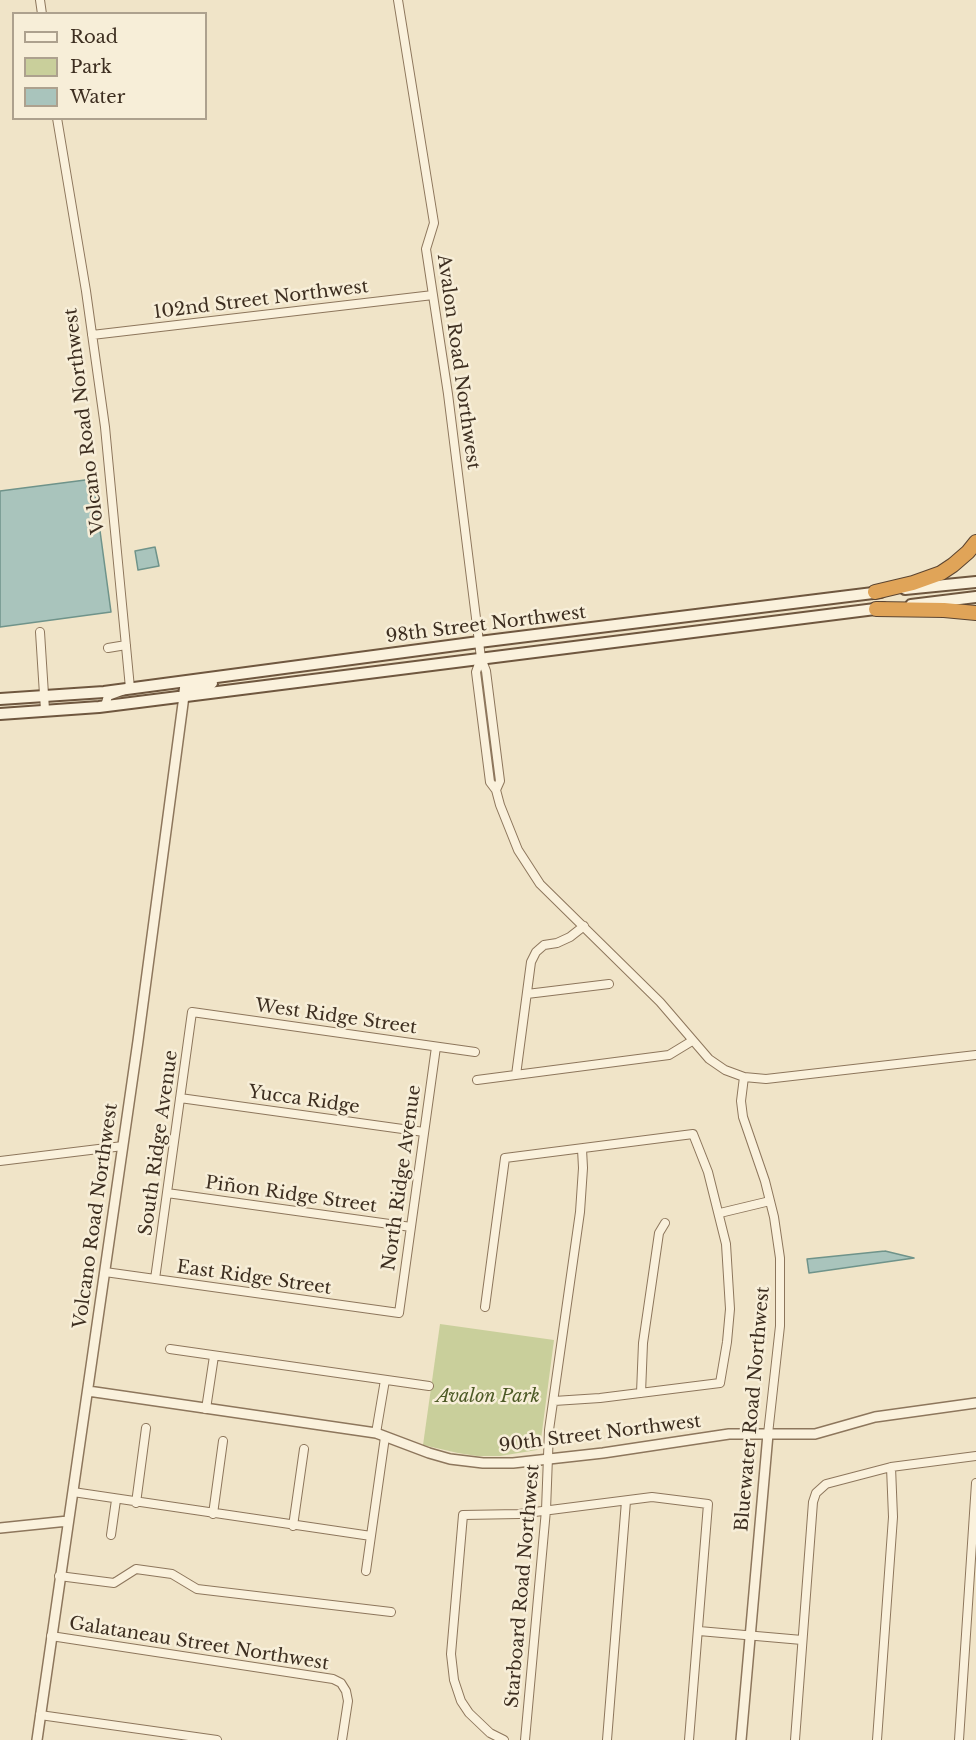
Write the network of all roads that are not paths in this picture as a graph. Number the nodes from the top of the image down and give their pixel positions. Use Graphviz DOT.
graph roads {
  1 [pos="398,0"];
  2 [pos="57,120"];
  3 [pos="433,295"];
  4 [pos="92,335"];
  5 [pos="976,542"];
  6 [pos="976,582"];
  7 [pos="875,592"];
  8 [pos="976,597"];
  9 [pos="876,609"];
  10 [pos="976,613"];
  11 [pos="40,633"];
  12 [pos="479,642"];
  13 [pos="126,645"];
  14 [pos="108,648"];
  15 [pos="481,658"];
  16 [pos="236,673"];
  17 [pos="161,684"];
  18 [pos="130,688"];
  19 [pos="44,696"];
  20 [pos="184,696"];
  21 [pos="0,699"];
  22 [pos="107,701"];
  23 [pos="45,710"];
  24 [pos="0,714"];
  25 [pos="584,926"];
  26 [pos="609,984"];
  27 [pos="526,994"];
  28 [pos="192,1012"];
  29 [pos="692,1041"];
  30 [pos="436,1047"];
  31 [pos="475,1052"];
  32 [pos="976,1055"];
  33 [pos="516,1075"];
  34 [pos="744,1077"];
  35 [pos="477,1080"];
  36 [pos="180,1098"];
  37 [pos="424,1132"];
  38 [pos="123,1146"];
  39 [pos="582,1149"];
  40 [pos="0,1161"];
  41 [pos="167,1193"];
  42 [pos="770,1201"];
  43 [pos="720,1213"];
  44 [pos="665,1223"];
  45 [pos="411,1227"];
  46 [pos="105,1272"];
  47 [pos="155,1279"];
  48 [pos="485,1307"];
  49 [pos="399,1313"];
  50 [pos="170,1349"];
  51 [pos="214,1356"];
  52 [pos="385,1380"];
  53 [pos="429,1386"];
  54 [pos="88,1391"];
  55 [pos="641,1394"];
  56 [pos="554,1401"];
  57 [pos="976,1403"];
  58 [pos="206,1409"];
  59 [pos="147,1428"];
  60 [pos="768,1434"];
  61 [pos="381,1435"];
  62 [pos="223,1441"];
  63 [pos="304,1449"];
  64 [pos="976,1456"];
  65 [pos="548,1459"];
  66 [pos="891,1467"];
  67 [pos="976,1483"];
  68 [pos="73,1492"];
  69 [pos="116,1500"];
  70 [pos="626,1501"];
  71 [pos="136,1503"];
  72 [pos="546,1510"];
  73 [pos="213,1514"];
  74 [pos="68,1521"];
  75 [pos="293,1526"];
  76 [pos="0,1528"];
  77 [pos="111,1535"];
  78 [pos="371,1536"];
  79 [pos="366,1571"];
  80 [pos="59,1576"];
  81 [pos="391,1612"];
  82 [pos="699,1631"];
  83 [pos="749,1635"];
  84 [pos="51,1636"];
  85 [pos="802,1640"];
  86 [pos="40,1715"];
  87 [pos="37,1740"];
  88 [pos="217,1740"];
  89 [pos="342,1740"];
  90 [pos="504,1740"];
  91 [pos="525,1740"];
  92 [pos="607,1740"];
  93 [pos="689,1740"];
  94 [pos="741,1740"];
  95 [pos="795,1740"];
  96 [pos="877,1740"];
  97 [pos="959,1740"];
  1 -- 3 [label="street, Avalon Road Northwest"];
  2 -- 4 [label="street, Volcano Road Northwest"];
  3 -- 4 [label="street, 102nd Street Northwest"];
  3 -- 12 [label="street, Avalon Road Northwest"];
  4 -- 13 [label="street, Volcano Road Northwest"];
  5 -- 7 [label="highway"];
  6 -- 7 [label="main road, 98th Street Northwest"];
  7 -- 12 [label="main road, 98th Street Northwest"];
  8 -- 9 [label="main road, 98th Street Northwest"];
  9 -- 10 [label="highway"];
  9 -- 15 [label="main road, 98th Street Northwest"];
  11 -- 19 [label="street"];
  12 -- 15 [label="street, Avalon Road Northwest"];
  12 -- 16 [label="main road, 98th Street Northwest"];
  13 -- 14 [label="street"];
  13 -- 18 [label="street, Volcano Road Northwest"];
  15 -- 20 [label="main road, 98th Street Northwest"];
  15 -- 25 [label="street"];
  16 -- 17 [label="main road, 98th Street Northwest"];
  16 -- 20 [label="main road"];
  17 -- 18 [label="main road, 98th Street Northwest"];
  17 -- 22 [label="main road"];
  18 -- 19 [label="main road, 98th Street Northwest"];
  18 -- 22 [label="street"];
  19 -- 21 [label="main road, 98th Street Northwest"];
  19 -- 23 [label="street"];
  20 -- 22 [label="main road, 98th Street Northwest"];
  20 -- 38 [label="street, Volcano Road Northwest"];
  22 -- 23 [label="main road, 98th Street Northwest"];
  23 -- 24 [label="main road, 98th Street Northwest"];
  25 -- 27 [label="street"];
  25 -- 29 [label="street"];
  26 -- 27 [label="street"];
  27 -- 33 [label="street"];
  28 -- 30 [label="street, West Ridge Street"];
  28 -- 36 [label="street, South Ridge Avenue"];
  29 -- 33 [label="street"];
  29 -- 34 [label="street"];
  30 -- 31 [label="street, West Ridge Street"];
  30 -- 37 [label="street, North Ridge Avenue"];
  32 -- 34 [label="street"];
  33 -- 35 [label="street"];
  34 -- 42 [label="street, Bluewater Road Northwest"];
  36 -- 37 [label="street, Yucca Ridge"];
  36 -- 41 [label="street, South Ridge Avenue"];
  37 -- 45 [label="street, North Ridge Avenue"];
  38 -- 40 [label="street"];
  38 -- 46 [label="street, Volcano Road Northwest"];
  39 -- 43 [label="street"];
  39 -- 48 [label="street"];
  39 -- 56 [label="street, Starboard Road Northwest"];
  41 -- 45 [label="street, Piñon Ridge Street"];
  41 -- 47 [label="street, South Ridge Avenue"];
  42 -- 43 [label="street"];
  42 -- 60 [label="street, Bluewater Road Northwest"];
  43 -- 55 [label="street"];
  44 -- 55 [label="street"];
  45 -- 49 [label="street, North Ridge Avenue"];
  46 -- 47 [label="street, East Ridge Street"];
  46 -- 54 [label="street, Volcano Road Northwest"];
  47 -- 49 [label="street, East Ridge Street"];
  50 -- 51 [label="street"];
  51 -- 52 [label="street"];
  51 -- 58 [label="street"];
  52 -- 53 [label="street"];
  52 -- 61 [label="street"];
  54 -- 58 [label="street, 90th Street Northwest"];
  54 -- 68 [label="street, Volcano Road Northwest"];
  55 -- 56 [label="street"];
  56 -- 65 [label="street, Starboard Road Northwest"];
  57 -- 60 [label="street, 90th Street Northwest"];
  58 -- 61 [label="street, 90th Street Northwest"];
  59 -- 71 [label="street"];
  60 -- 65 [label="street, 90th Street Northwest"];
  60 -- 83 [label="street, Bluewater Road Northwest"];
  61 -- 65 [label="street, 90th Street Northwest"];
  61 -- 78 [label="street"];
  62 -- 73 [label="street"];
  63 -- 75 [label="street"];
  64 -- 66 [label="street"];
  65 -- 72 [label="street, Starboard Road Northwest"];
  66 -- 85 [label="street"];
  66 -- 96 [label="street"];
  67 -- 97 [label="street"];
  68 -- 69 [label="street"];
  68 -- 74 [label="street, Volcano Road Northwest"];
  69 -- 71 [label="street"];
  69 -- 77 [label="street"];
  70 -- 72 [label="street"];
  70 -- 82 [label="street"];
  70 -- 92 [label="street"];
  71 -- 73 [label="street"];
  72 -- 90 [label="street"];
  72 -- 91 [label="street, Starboard Road Northwest"];
  73 -- 75 [label="street"];
  74 -- 76 [label="street"];
  74 -- 80 [label="street, Volcano Road Northwest"];
  75 -- 78 [label="street"];
  78 -- 79 [label="street"];
  80 -- 81 [label="street"];
  80 -- 84 [label="street, Volcano Road Northwest"];
  82 -- 83 [label="street"];
  82 -- 93 [label="street"];
  83 -- 85 [label="street"];
  83 -- 94 [label="street, Bluewater Road Northwest"];
  84 -- 86 [label="street, Volcano Road Northwest"];
  84 -- 89 [label="street, Galataneau Street Northwest"];
  85 -- 95 [label="street"];
  86 -- 87 [label="street, Volcano Road Northwest"];
  86 -- 88 [label="street"];
}
